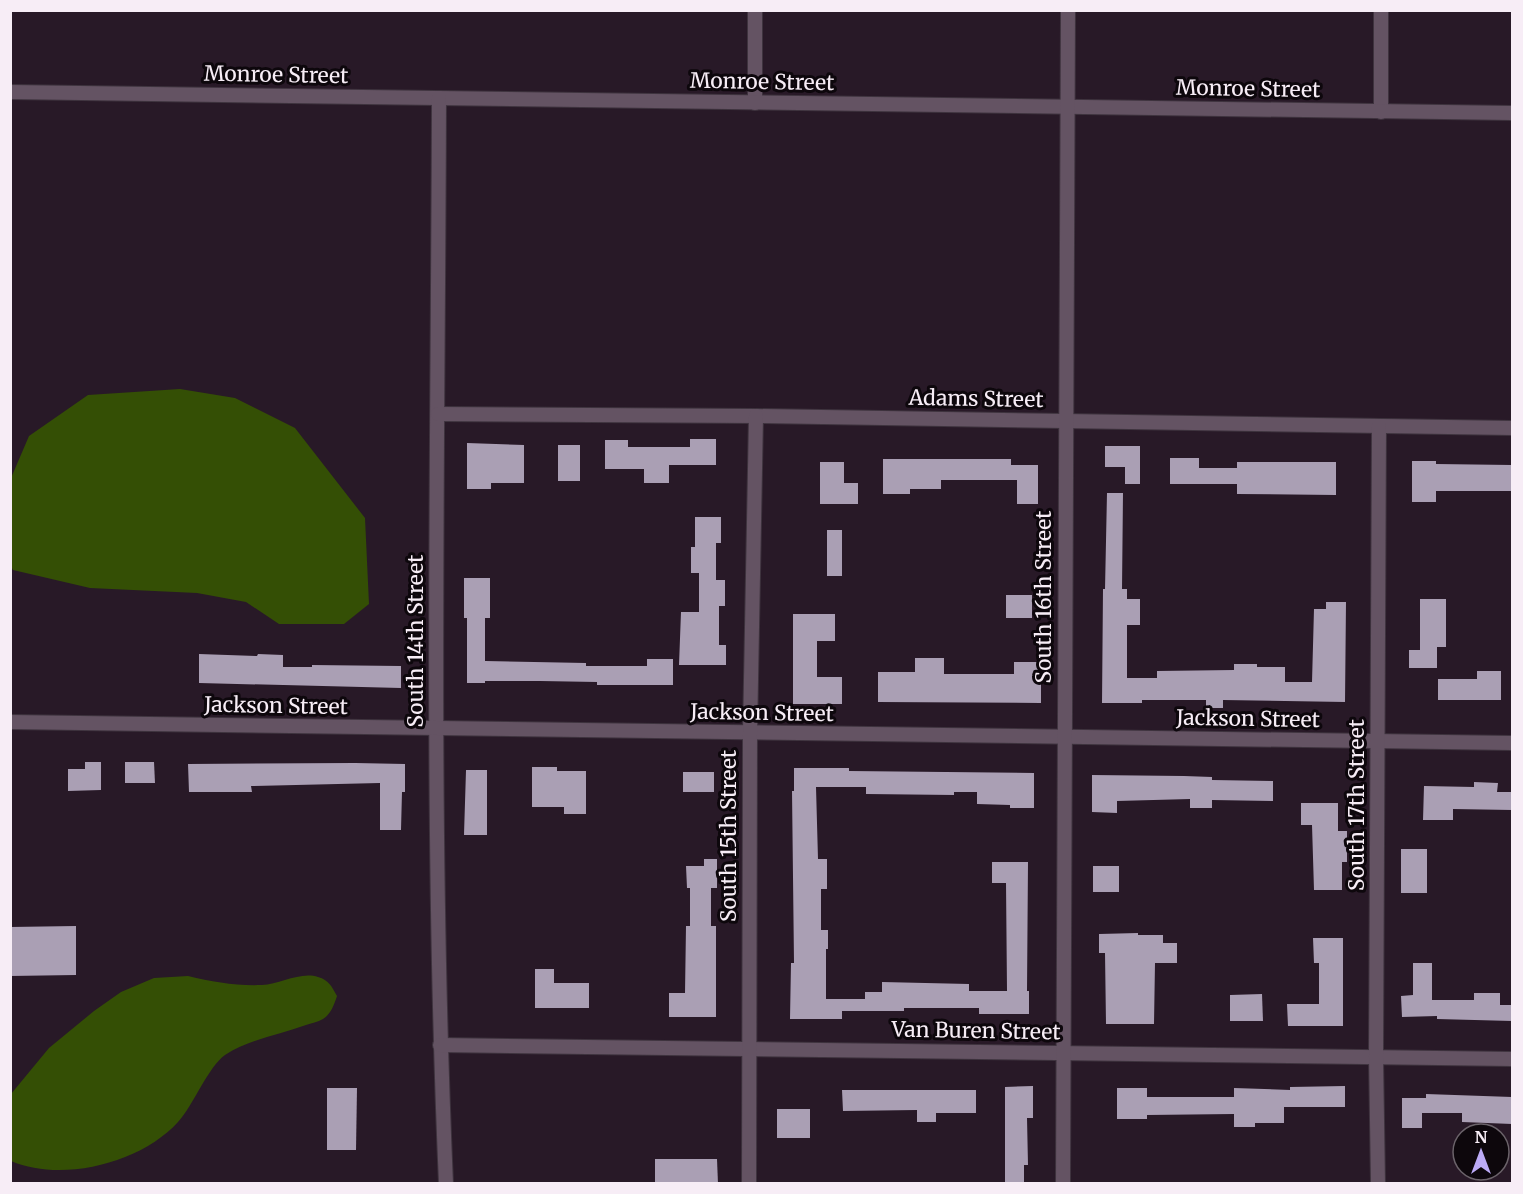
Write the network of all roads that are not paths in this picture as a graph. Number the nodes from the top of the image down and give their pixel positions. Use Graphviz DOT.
graph roads {
  1 [pos="755,10"];
  2 [pos="1068,10"];
  3 [pos="1381,10"];
  4 [pos="10,92"];
  5 [pos="440,98"];
  6 [pos="755,103"];
  7 [pos="1068,108"];
  8 [pos="1381,112"];
  9 [pos="1512,113"];
  10 [pos="438,414"];
  11 [pos="756,416"];
  12 [pos="1066,422"];
  13 [pos="1379,426"];
  14 [pos="1512,428"];
  15 [pos="10,722"];
  16 [pos="437,729"];
  17 [pos="750,734"];
  18 [pos="1065,738"];
  19 [pos="1378,741"];
  20 [pos="1512,743"];
  21 [pos="440,1045"];
  22 [pos="750,1049"];
  23 [pos="1064,1054"];
  24 [pos="1376,1057"];
  25 [pos="1512,1059"];
  26 [pos="446,1184"];
  27 [pos="749,1184"];
  28 [pos="1063,1184"];
  29 [pos="1378,1184"];
  1 -- 6 [label="street"];
  2 -- 7 [label="street, South 16th Street"];
  3 -- 8 [label="street"];
  4 -- 5 [label="street, Monroe Street"];
  5 -- 6 [label="street, Monroe Street"];
  5 -- 10 [label="street, South 14th Street"];
  6 -- 7 [label="street, Monroe Street"];
  7 -- 8 [label="street, Monroe Street"];
  7 -- 12 [label="street, South 16th Street"];
  8 -- 9 [label="street, Monroe Street"];
  10 -- 11 [label="street, Adams Street"];
  10 -- 16 [label="street, South 14th Street"];
  11 -- 12 [label="street, Adams Street"];
  11 -- 17 [label="street, South 15th Street"];
  12 -- 13 [label="street, Adams Street"];
  12 -- 18 [label="street, South 16th Street"];
  13 -- 14 [label="street, Adams Street"];
  13 -- 19 [label="street, South 17th Street"];
  15 -- 16 [label="street, Jackson Street"];
  16 -- 17 [label="street, Jackson Street"];
  16 -- 21 [label="street, South 14th Street"];
  17 -- 18 [label="street, Jackson Street"];
  17 -- 22 [label="street, South 15th Street"];
  18 -- 19 [label="street, Jackson Street"];
  18 -- 23 [label="street, South 16th Street"];
  19 -- 20 [label="street, Jackson Street"];
  19 -- 24 [label="street, South 17th Street"];
  21 -- 22 [label="street, Van Buren Street"];
  21 -- 26 [label="street, South 14th Street"];
  22 -- 23 [label="street, Van Buren Street"];
  22 -- 27 [label="street, South 15th Street"];
  23 -- 24 [label="street, Van Buren Street"];
  23 -- 28 [label="street, South 16th Street"];
  24 -- 25 [label="street, Van Buren Street"];
  24 -- 29 [label="street, South 17th Street"];
}
